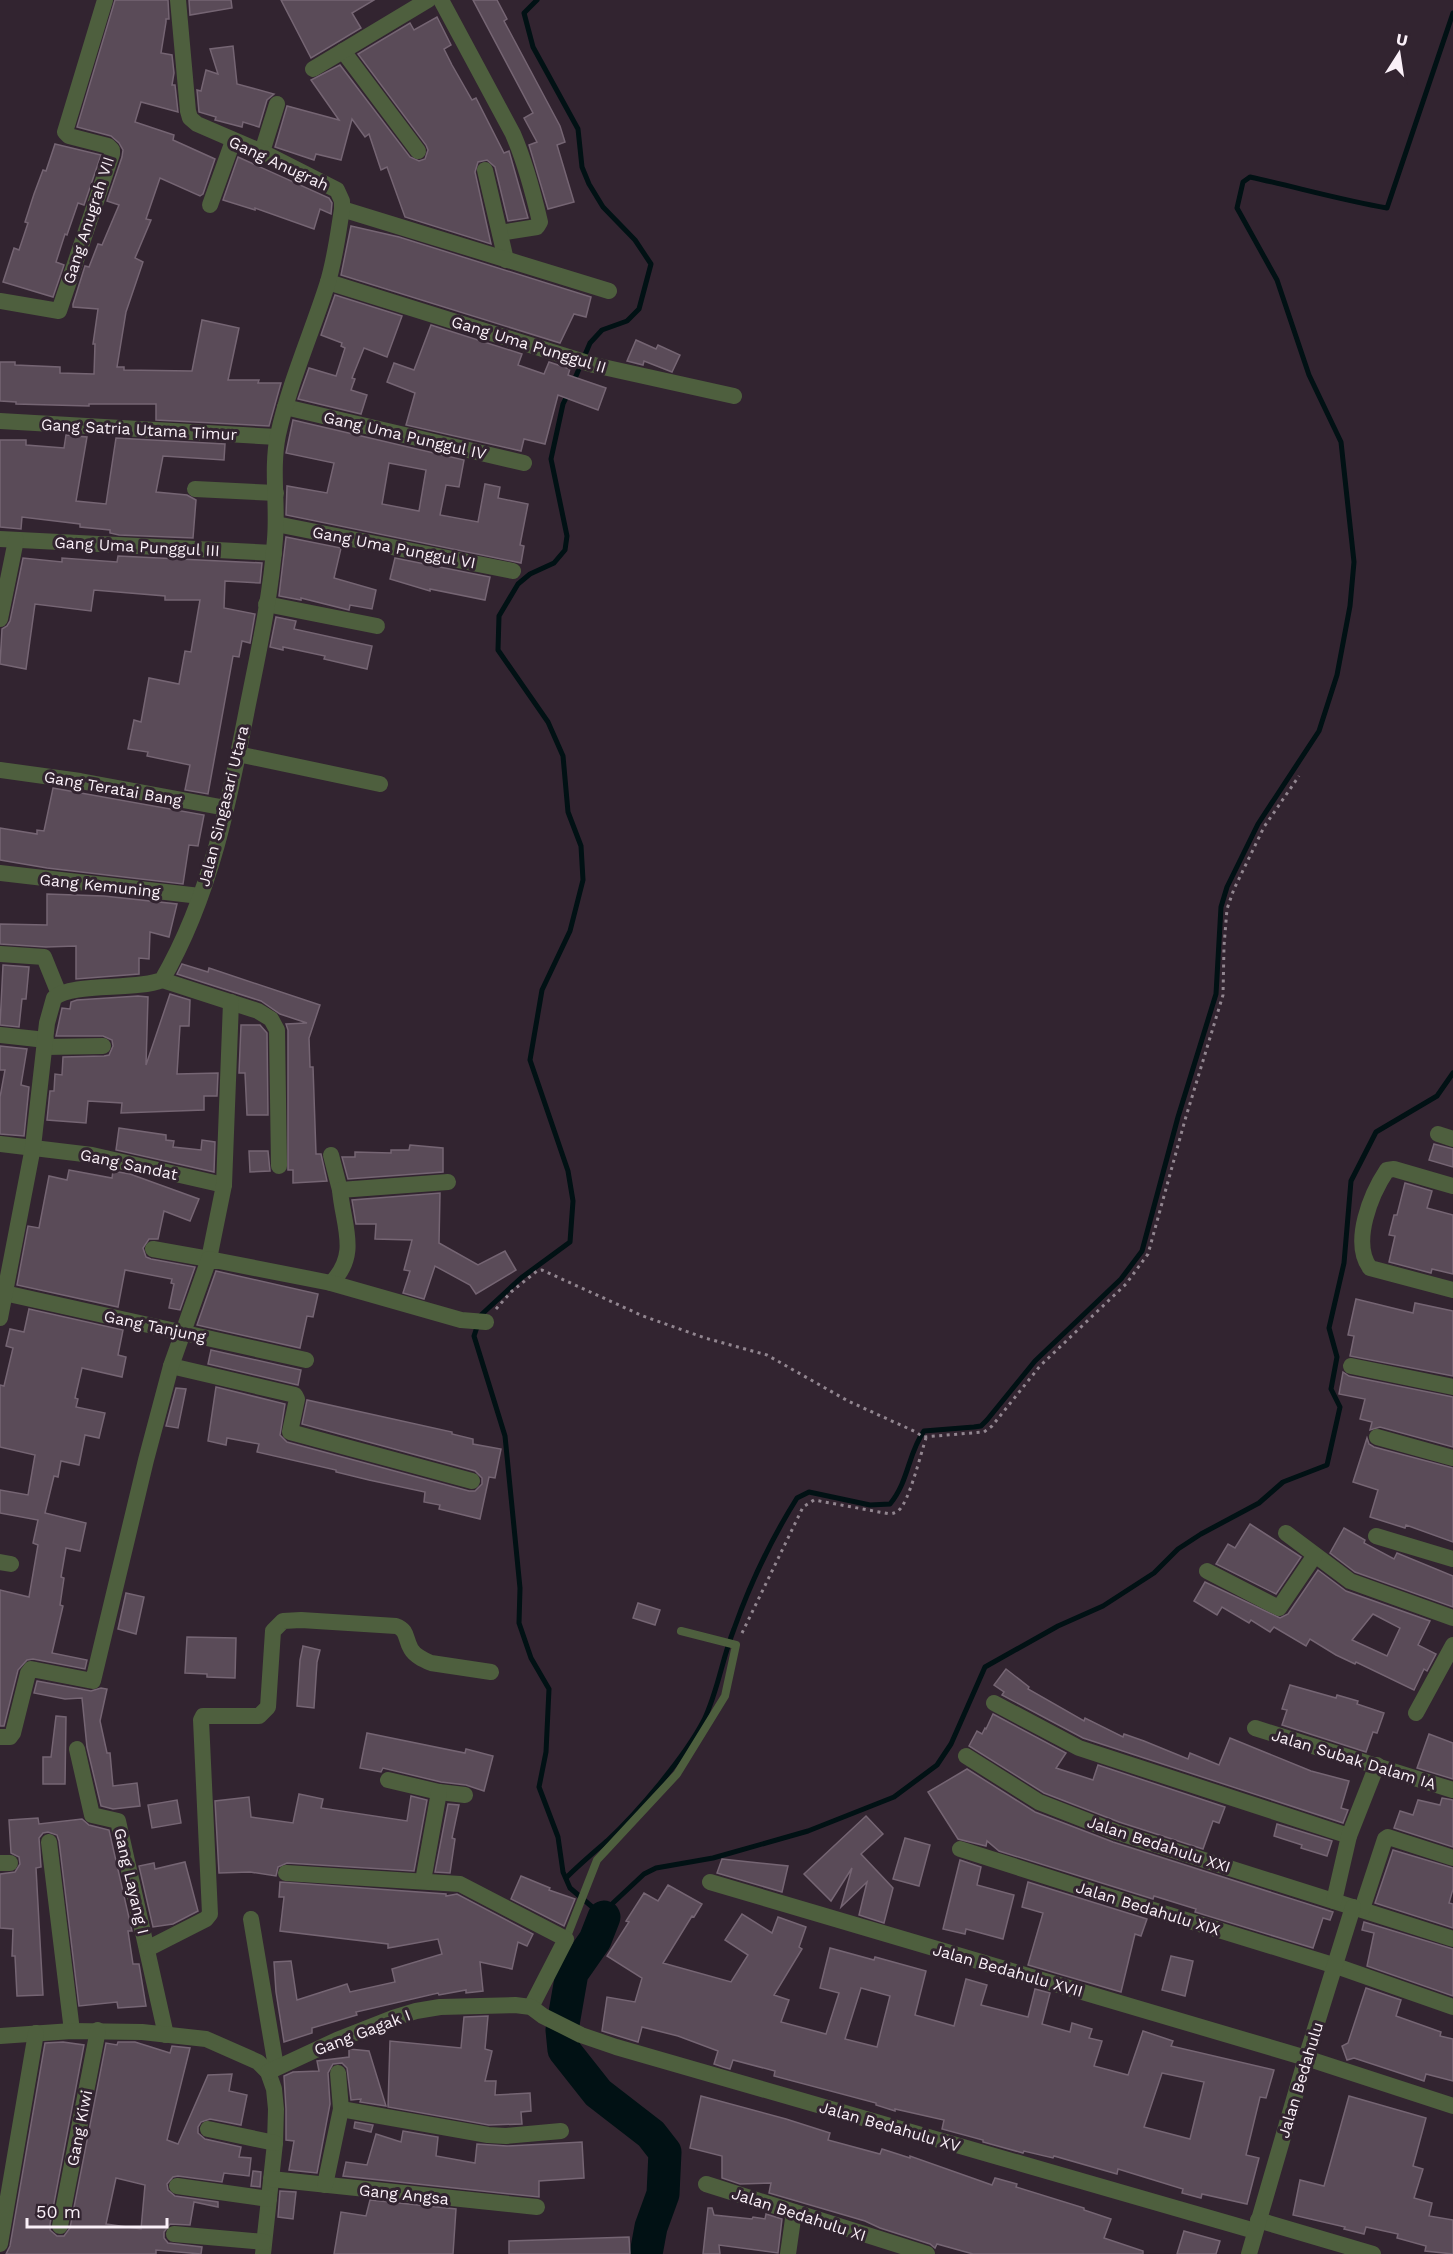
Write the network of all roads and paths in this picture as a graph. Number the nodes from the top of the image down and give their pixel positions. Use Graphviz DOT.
graph roads {
  1 [pos="105,0"];
  2 [pos="177,0"];
  3 [pos="428,0"];
  4 [pos="441,0"];
  5 [pos="343,51"];
  6 [pos="313,69"];
  7 [pos="277,104"];
  8 [pos="233,141"];
  9 [pos="418,151"];
  10 [pos="262,152"];
  11 [pos="485,170"];
  12 [pos="210,205"];
  13 [pos="342,209"];
  14 [pos="500,233"];
  15 [pos="506,260"];
  16 [pos="328,282"];
  17 [pos="609,291"];
  18 [pos="0,301"];
  19 [pos="734,396"];
  20 [pos="285,407"];
  21 [pos="0,421"];
  22 [pos="277,437"];
  23 [pos="524,463"];
  24 [pos="195,489"];
  25 [pos="276,493"];
  26 [pos="276,524"];
  27 [pos="8,540"];
  28 [pos="274,553"];
  29 [pos="513,571"];
  30 [pos="266,604"];
  31 [pos="0,619"];
  32 [pos="376,626"];
  33 [pos="238,754"];
  34 [pos="0,770"];
  35 [pos="1299,776"];
  36 [pos="380,784"];
  37 [pos="226,808"];
  38 [pos="0,873"];
  39 [pos="200,896"];
  40 [pos="0,954"];
  41 [pos="162,980"];
  42 [pos="59,994"];
  43 [pos="231,1002"];
  44 [pos="0,1035"];
  45 [pos="45,1044"];
  46 [pos="103,1046"];
  47 [pos="0,1144"];
  48 [pos="33,1147"];
  49 [pos="331,1155"];
  50 [pos="279,1166"];
  51 [pos="448,1182"];
  52 [pos="224,1185"];
  53 [pos="1453,1186"];
  54 [pos="340,1190"];
  55 [pos="153,1249"];
  56 [pos="209,1259"];
  57 [pos="331,1283"];
  58 [pos="1453,1290"];
  59 [pos="2,1293"];
  60 [pos="0,1318"];
  61 [pos="486,1322"];
  62 [pos="184,1332"];
  63 [pos="306,1360"];
  64 [pos="171,1366"];
  65 [pos="1351,1366"];
  66 [pos="1453,1387"];
  67 [pos="924,1437"];
  68 [pos="1377,1437"];
  69 [pos="1453,1458"];
  70 [pos="472,1481"];
  71 [pos="1286,1533"];
  72 [pos="1376,1536"];
  73 [pos="1315,1556"];
  74 [pos="1453,1559"];
  75 [pos="1207,1572"];
  76 [pos="1453,1618"];
  77 [pos="681,1631"];
  78 [pos="734,1645"];
  79 [pos="1453,1645"];
  80 [pos="491,1672"];
  81 [pos="994,1703"];
  82 [pos="1416,1713"];
  83 [pos="1255,1728"];
  84 [pos="0,1737"];
  85 [pos="77,1749"];
  86 [pos="966,1756"];
  87 [pos="1377,1764"];
  88 [pos="388,1780"];
  89 [pos="1453,1790"];
  90 [pos="439,1792"];
  91 [pos="465,1795"];
  92 [pos="1349,1836"];
  93 [pos="49,1842"];
  94 [pos="960,1849"];
  95 [pos="1453,1857"];
  96 [pos="286,1873"];
  97 [pos="423,1881"];
  98 [pos="710,1882"];
  99 [pos="1334,1901"];
  100 [pos="1358,1908"];
  101 [pos="251,1918"];
  102 [pos="566,1939"];
  103 [pos="1453,1939"];
  104 [pos="147,1949"];
  105 [pos="1336,1966"];
  106 [pos="1453,2007"];
  107 [pos="537,2012"];
  108 [pos="98,2030"];
  109 [pos="72,2031"];
  110 [pos="36,2033"];
  111 [pos="166,2035"];
  112 [pos="0,2036"];
  113 [pos="1306,2058"];
  114 [pos="272,2070"];
  115 [pos="338,2073"];
  116 [pos="1453,2106"];
  117 [pos="341,2109"];
  118 [pos="208,2129"];
  119 [pos="561,2131"];
  120 [pos="274,2143"];
  121 [pos="271,2179"];
  122 [pos="706,2184"];
  123 [pos="325,2185"];
  124 [pos="177,2186"];
  125 [pos="269,2199"];
  126 [pos="537,2207"];
  127 [pos="794,2212"];
  128 [pos="60,2226"];
  129 [pos="1257,2226"];
  130 [pos="174,2234"];
  131 [pos="0,2244"];
  132 [pos="264,2248"];
  133 [pos="788,2254"];
  134 [pos="927,2254"];
  135 [pos="1249,2254"];
  136 [pos="1373,2254"];
  1 -- 18 [label="street, Gang Anugrah VII"];
  2 -- 8 [label="street, Gang Anugrah"];
  3 -- 5 [label="street"];
  4 -- 14 [label="street"];
  5 -- 6 [label="street"];
  5 -- 9 [label="street"];
  7 -- 10 [label="street"];
  8 -- 10 [label="street, Gang Anugrah"];
  8 -- 12 [label="street"];
  10 -- 13 [label="street, Gang Anugrah"];
  11 -- 14 [label="street"];
  13 -- 15 [label="street"];
  13 -- 16 [label="street, Gang Anugrah"];
  14 -- 15 [label="street"];
  15 -- 17 [label="street"];
  16 -- 19 [label="street, Gang Uma Punggul II"];
  16 -- 20 [label="street, Gang Anugrah"];
  20 -- 22 [label="street, Jalan Singasari Utara"];
  20 -- 23 [label="street, Gang Uma Punggul IV"];
  21 -- 22 [label="street, Gang Satria Utama Timur"];
  22 -- 25 [label="street, Jalan Singasari Utara"];
  24 -- 25 [label="street"];
  25 -- 26 [label="street, Jalan Singasari Utara"];
  26 -- 28 [label="street, Jalan Singasari Utara"];
  26 -- 29 [label="street, Gang Uma Punggul VI"];
  27 -- 28 [label="street, Gang Uma Punggul III"];
  27 -- 31 [label="street"];
  28 -- 30 [label="street, Jalan Singasari Utara"];
  30 -- 32 [label="street"];
  30 -- 33 [label="street, Jalan Singasari Utara"];
  33 -- 36 [label="street"];
  33 -- 37 [label="street, Jalan Singasari Utara"];
  34 -- 37 [label="street, Gang Teratai Bang"];
  35 -- 67 [label="path"];
  37 -- 39 [label="street, Jalan Singasari Utara"];
  38 -- 39 [label="street, Gang Kemuning"];
  39 -- 41 [label="street, Jalan Singasari Utara"];
  40 -- 42 [label="street"];
  41 -- 42 [label="street"];
  41 -- 43 [label="street"];
  42 -- 45 [label="street"];
  43 -- 50 [label="street"];
  43 -- 52 [label="street"];
  44 -- 45 [label="street"];
  45 -- 46 [label="street"];
  45 -- 48 [label="street"];
  47 -- 48 [label="street, Gang Sandat"];
  48 -- 52 [label="street, Gang Sandat"];
  48 -- 59 [label="street"];
  49 -- 54 [label="street"];
  51 -- 54 [label="street"];
  52 -- 56 [label="street"];
  53 -- 58 [label="street"];
  54 -- 57 [label="street"];
  55 -- 56 [label="street"];
  56 -- 57 [label="street"];
  56 -- 62 [label="street"];
  57 -- 61 [label="street"];
  59 -- 60 [label="street"];
  59 -- 62 [label="street, Gang Tanjung"];
  61 -- 67 [label="path"];
  62 -- 63 [label="street, Gang Tanjung"];
  62 -- 64 [label="street"];
  64 -- 70 [label="street"];
  64 -- 84 [label="street"];
  65 -- 66 [label="street"];
  67 -- 78 [label="path"];
  68 -- 69 [label="street"];
  71 -- 73 [label="street"];
  72 -- 74 [label="street"];
  73 -- 75 [label="street"];
  73 -- 76 [label="street"];
  77 -- 78 [label="lane"];
  78 -- 102 [label="lane"];
  79 -- 82 [label="street"];
  80 -- 104 [label="street"];
  81 -- 92 [label="street"];
  83 -- 87 [label="street, Jalan Subak Dalam IA"];
  85 -- 104 [label="street, Gang Layang I"];
  86 -- 99 [label="street, Jalan Bedahulu XXI"];
  87 -- 89 [label="street, Jalan Subak Dalam IA"];
  87 -- 92 [label="street"];
  88 -- 90 [label="street"];
  90 -- 91 [label="street"];
  90 -- 97 [label="street"];
  92 -- 99 [label="street"];
  93 -- 109 [label="street"];
  94 -- 105 [label="street, Jalan Bedahulu XIX"];
  95 -- 100 [label="street, Jalan Bedahulu"];
  96 -- 97 [label="street"];
  97 -- 102 [label="street"];
  98 -- 113 [label="street, Jalan Bedahulu XVII"];
  99 -- 100 [label="street, Jalan Bedahulu XXI"];
  100 -- 103 [label="street, Jalan Bedahulu XXI"];
  100 -- 105 [label="street, Jalan Bedahulu"];
  101 -- 114 [label="street"];
  102 -- 107 [label="street"];
  104 -- 111 [label="street, Gang Layang I"];
  105 -- 106 [label="street, Jalan Bedahulu XIX"];
  105 -- 113 [label="street, Jalan Bedahulu"];
  107 -- 114 [label="street, Gang Gagak I"];
  107 -- 129 [label="street, Jalan Bedahulu XV"];
  108 -- 109 [label="street"];
  108 -- 111 [label="street"];
  108 -- 128 [label="street, Gang Kiwi"];
  109 -- 110 [label="street"];
  110 -- 112 [label="street"];
  110 -- 131 [label="street"];
  111 -- 114 [label="street"];
  113 -- 116 [label="street, Jalan Bedahulu XVII"];
  113 -- 129 [label="street, Jalan Bedahulu"];
  114 -- 120 [label="street"];
  115 -- 117 [label="street"];
  117 -- 119 [label="street"];
  117 -- 123 [label="street"];
  118 -- 120 [label="street"];
  120 -- 121 [label="street"];
  121 -- 123 [label="street, Gang Angsa"];
  121 -- 125 [label="street"];
  122 -- 127 [label="street, Jalan Bedahulu XI"];
  123 -- 126 [label="street, Gang Angsa"];
  124 -- 125 [label="street"];
  125 -- 132 [label="street"];
  127 -- 133 [label="street"];
  127 -- 134 [label="street, Jalan Bedahulu XI"];
  129 -- 135 [label="street, Jalan Bedahulu"];
  129 -- 136 [label="street, Jalan Bedahulu XV"];
  130 -- 132 [label="street"];
}
